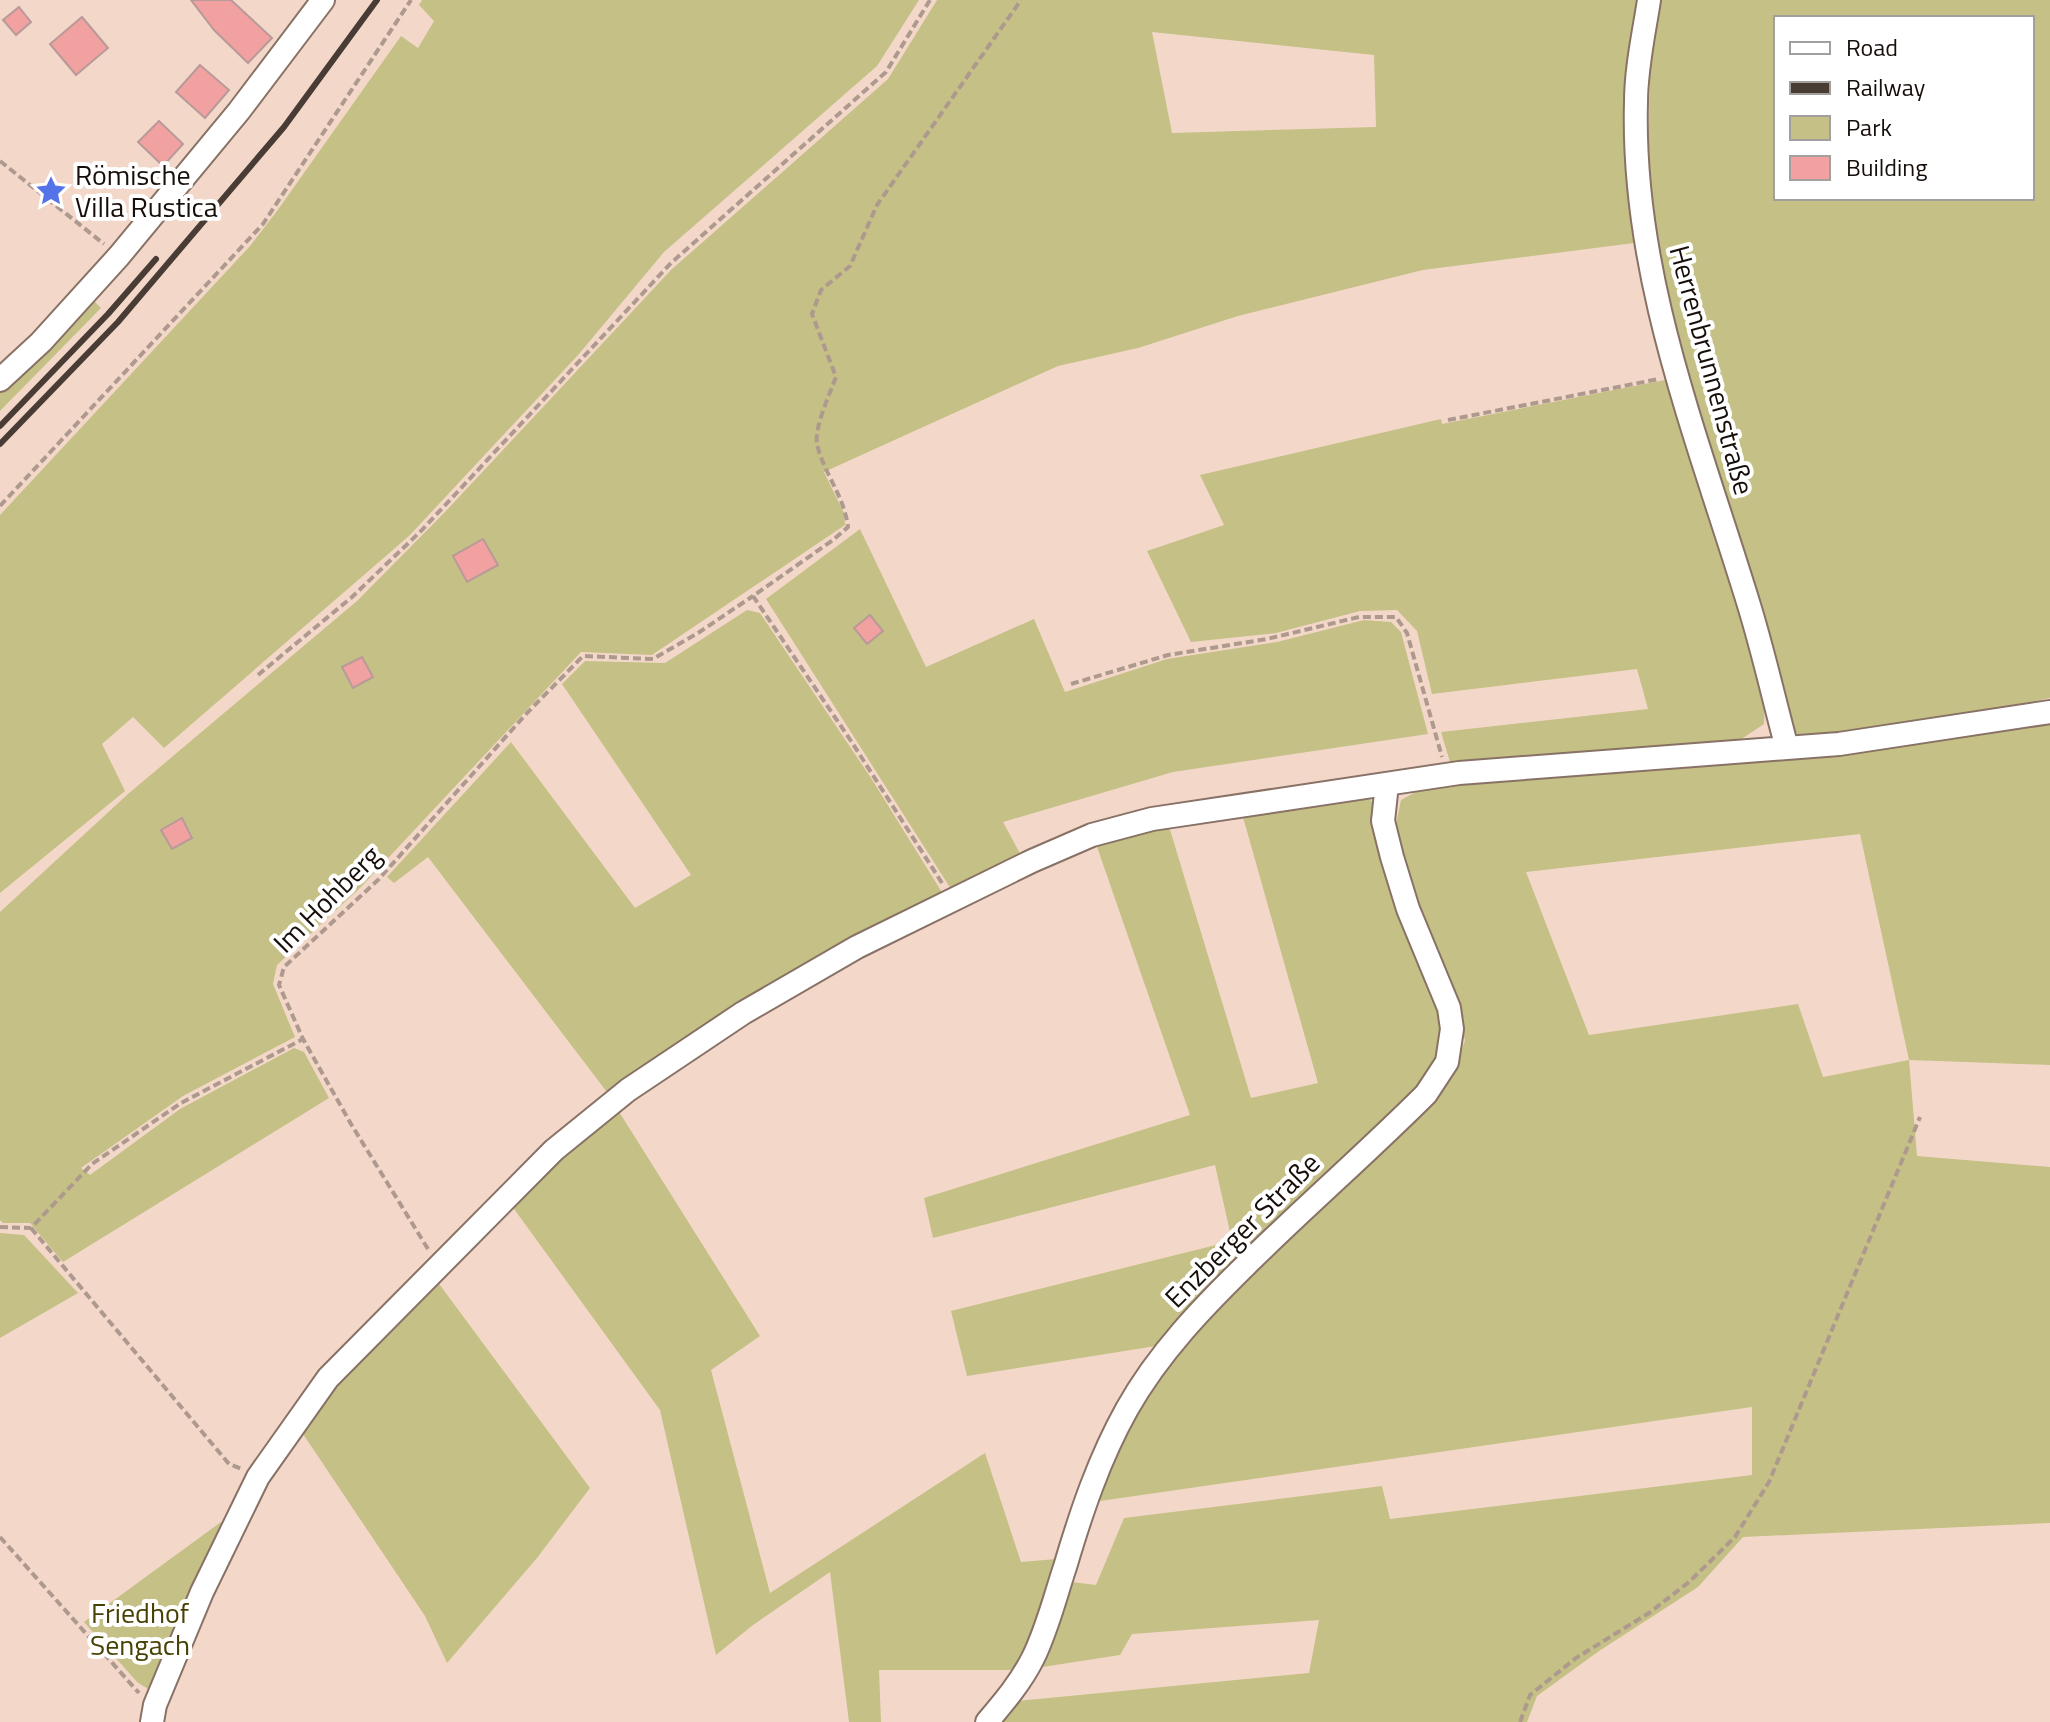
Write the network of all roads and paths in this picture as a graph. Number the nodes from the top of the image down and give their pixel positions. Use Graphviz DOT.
graph roads {
  1 [pos="323,0"];
  2 [pos="411,0"];
  3 [pos="930,0"];
  4 [pos="1021,0"];
  5 [pos="1649,0"];
  6 [pos="0,161"];
  7 [pos="119,256"];
  8 [pos="10,361"];
  9 [pos="1677,375"];
  10 [pos="0,380"];
  11 [pos="1448,420"];
  12 [pos="0,506"];
  13 [pos="753,596"];
  14 [pos="258,675"];
  15 [pos="1071,684"];
  16 [pos="2050,712"];
  17 [pos="1787,748"];
  18 [pos="1447,774"];
  19 [pos="1387,784"];
  20 [pos="952,899"];
  21 [pos="303,1039"];
  22 [pos="1920,1117"];
  23 [pos="0,1227"];
  24 [pos="31,1228"];
  25 [pos="442,1261"];
  26 [pos="258,1477"];
  27 [pos="0,1537"];
  28 [pos="153,1713"];
  29 [pos="987,1722"];
  30 [pos="1520,1722"];
  1 -- 7 [label="street"];
  2 -- 12 [label="path"];
  3 -- 14 [label="path"];
  4 -- 13 [label="path, Im Hohberg"];
  5 -- 9 [label="street, Herrenbrunnenstraße"];
  6 -- 7 [label="path"];
  7 -- 8 [label="street"];
  8 -- 10 [label="street"];
  9 -- 11 [label="path"];
  9 -- 17 [label="street, Herrenbrunnenstraße"];
  13 -- 20 [label="path"];
  13 -- 21 [label="path, Im Hohberg"];
  15 -- 18 [label="path"];
  16 -- 17 [label="street"];
  17 -- 18 [label="street"];
  18 -- 19 [label="street"];
  19 -- 20 [label="street"];
  19 -- 29 [label="street, Enzberger Straße"];
  20 -- 25 [label="street"];
  21 -- 24 [label="path"];
  21 -- 25 [label="path, Im Hohberg"];
  22 -- 30 [label="path"];
  23 -- 24 [label="path"];
  24 -- 26 [label="path"];
  25 -- 26 [label="street"];
  26 -- 28 [label="street"];
  27 -- 28 [label="path"];
}
